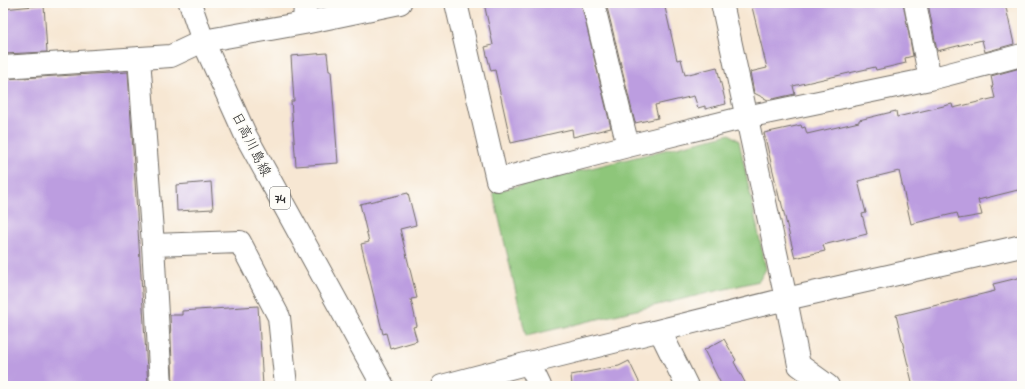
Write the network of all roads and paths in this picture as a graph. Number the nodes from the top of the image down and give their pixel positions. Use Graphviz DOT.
graph roads {
  1 [pos="190,3"];
  2 [pos="400,3"];
  3 [pos="456,3"];
  4 [pos="593,3"];
  5 [pos="722,3"];
  6 [pos="915,3"];
  7 [pos="304,13"];
  8 [pos="203,41"];
  9 [pos="1022,55"];
  10 [pos="139,58"];
  11 [pos="3,67"];
  12 [pos="930,79"];
  13 [pos="746,117"];
  14 [pos="628,146"];
  15 [pos="153,245"];
  16 [pos="1022,246"];
  17 [pos="786,300"];
  18 [pos="660,330"];
  19 [pos="529,363"];
  20 [pos="161,386"];
  21 [pos="286,386"];
  22 [pos="383,386"];
  23 [pos="442,386"];
  24 [pos="540,386"];
  25 [pos="687,386"];
  26 [pos="828,386"];
  1 -- 8 [label="street, 日高川島線 / 74"];
  2 -- 7 [label="street"];
  3 -- 14 [label="street"];
  4 -- 14 [label="street"];
  5 -- 13 [label="street"];
  6 -- 12 [label="street"];
  7 -- 8 [label="street"];
  8 -- 10 [label="street"];
  8 -- 22 [label="street, 日高川島線 / 74"];
  9 -- 12 [label="street"];
  10 -- 11 [label="street"];
  10 -- 15 [label="street"];
  12 -- 13 [label="street"];
  13 -- 14 [label="street"];
  13 -- 17 [label="street"];
  15 -- 20 [label="street"];
  15 -- 21 [label="street"];
  16 -- 17 [label="street"];
  17 -- 18 [label="street"];
  17 -- 26 [label="street"];
  18 -- 19 [label="street"];
  18 -- 25 [label="street"];
  19 -- 23 [label="street"];
  19 -- 24 [label="street"];
}
